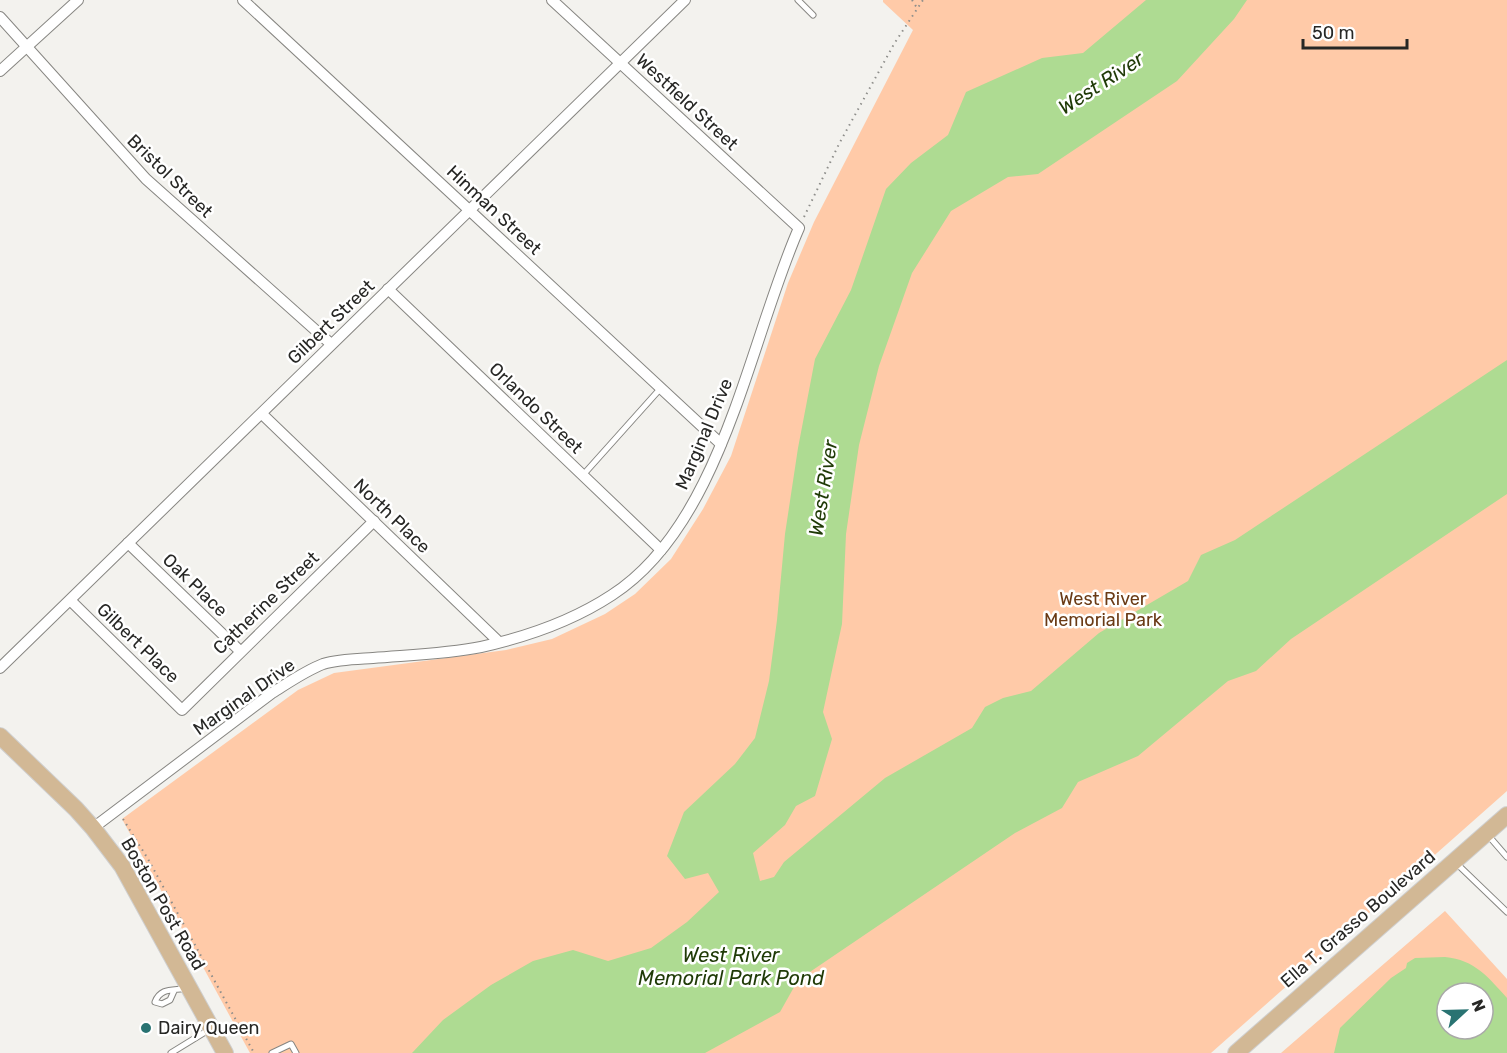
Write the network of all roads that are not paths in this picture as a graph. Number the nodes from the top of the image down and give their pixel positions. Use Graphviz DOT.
graph roads {
  1 [pos="78,0"];
  2 [pos="243,0"];
  3 [pos="552,0"];
  4 [pos="685,0"];
  5 [pos="798,0"];
  6 [pos="813,15"];
  7 [pos="0,17"];
  8 [pos="27,47"];
  9 [pos="620,62"];
  10 [pos="0,71"];
  11 [pos="470,209"];
  12 [pos="799,228"];
  13 [pos="388,290"];
  14 [pos="331,344"];
  15 [pos="660,389"];
  16 [pos="261,414"];
  17 [pos="721,444"];
  18 [pos="583,475"];
  19 [pos="374,521"];
  20 [pos="128,543"];
  21 [pos="661,550"];
  22 [pos="70,601"];
  23 [pos="499,642"];
  24 [pos="240,651"];
  25 [pos="0,668"];
  26 [pos="182,710"];
  27 [pos="2,743"];
  28 [pos="1507,814"];
  29 [pos="93,828"];
  30 [pos="1486,833"];
  31 [pos="1507,857"];
  32 [pos="1454,861"];
  33 [pos="1507,912"];
  34 [pos="212,1029"];
  35 [pos="171,1053"];
  36 [pos="225,1053"];
  37 [pos="272,1053"];
  38 [pos="296,1053"];
  39 [pos="1236,1053"];
  1 -- 8 [label="street"];
  2 -- 11 [label="street, Hinman Street"];
  3 -- 9 [label="street, Westfield Street"];
  4 -- 9 [label="street, Gilbert Street"];
  5 -- 6 [label="lane"];
  7 -- 8 [label="street, Bristol Street"];
  8 -- 10 [label="street"];
  8 -- 14 [label="street, Bristol Street"];
  9 -- 11 [label="street, Gilbert Street"];
  9 -- 12 [label="street, Westfield Street"];
  11 -- 13 [label="street, Gilbert Street"];
  11 -- 15 [label="street, Hinman Street"];
  12 -- 17 [label="street, Marginal Drive"];
  13 -- 14 [label="street, Gilbert Street"];
  13 -- 18 [label="street, Orlando Street"];
  14 -- 16 [label="street, Gilbert Street"];
  15 -- 17 [label="street, Hinman Street"];
  15 -- 18 [label="lane"];
  16 -- 19 [label="street, North Place"];
  16 -- 20 [label="street, Gilbert Street"];
  17 -- 21 [label="street, Marginal Drive"];
  18 -- 21 [label="street, Orlando Street"];
  19 -- 23 [label="street, North Place"];
  19 -- 24 [label="street, Catherine Street"];
  20 -- 22 [label="street, Gilbert Street"];
  20 -- 24 [label="street, Oak Place"];
  21 -- 23 [label="street, Marginal Drive"];
  22 -- 25 [label="street, Gilbert Street"];
  22 -- 26 [label="street, Gilbert Place"];
  23 -- 29 [label="street, Marginal Drive"];
  24 -- 26 [label="street, Catherine Street"];
  27 -- 29 [label="main road, Boston Post Road"];
  28 -- 30 [label="main road, Ella T. Grasso Boulevard"];
  29 -- 34 [label="main road, Boston Post Road"];
  30 -- 31 [label="lane"];
  30 -- 32 [label="main road, Ella T. Grasso Boulevard"];
  32 -- 33 [label="lane"];
  32 -- 39 [label="main road, Ella T. Grasso Boulevard"];
  34 -- 35 [label="lane"];
  34 -- 36 [label="main road, Boston Post Road"];
  37 -- 38 [label="lane"];
}
